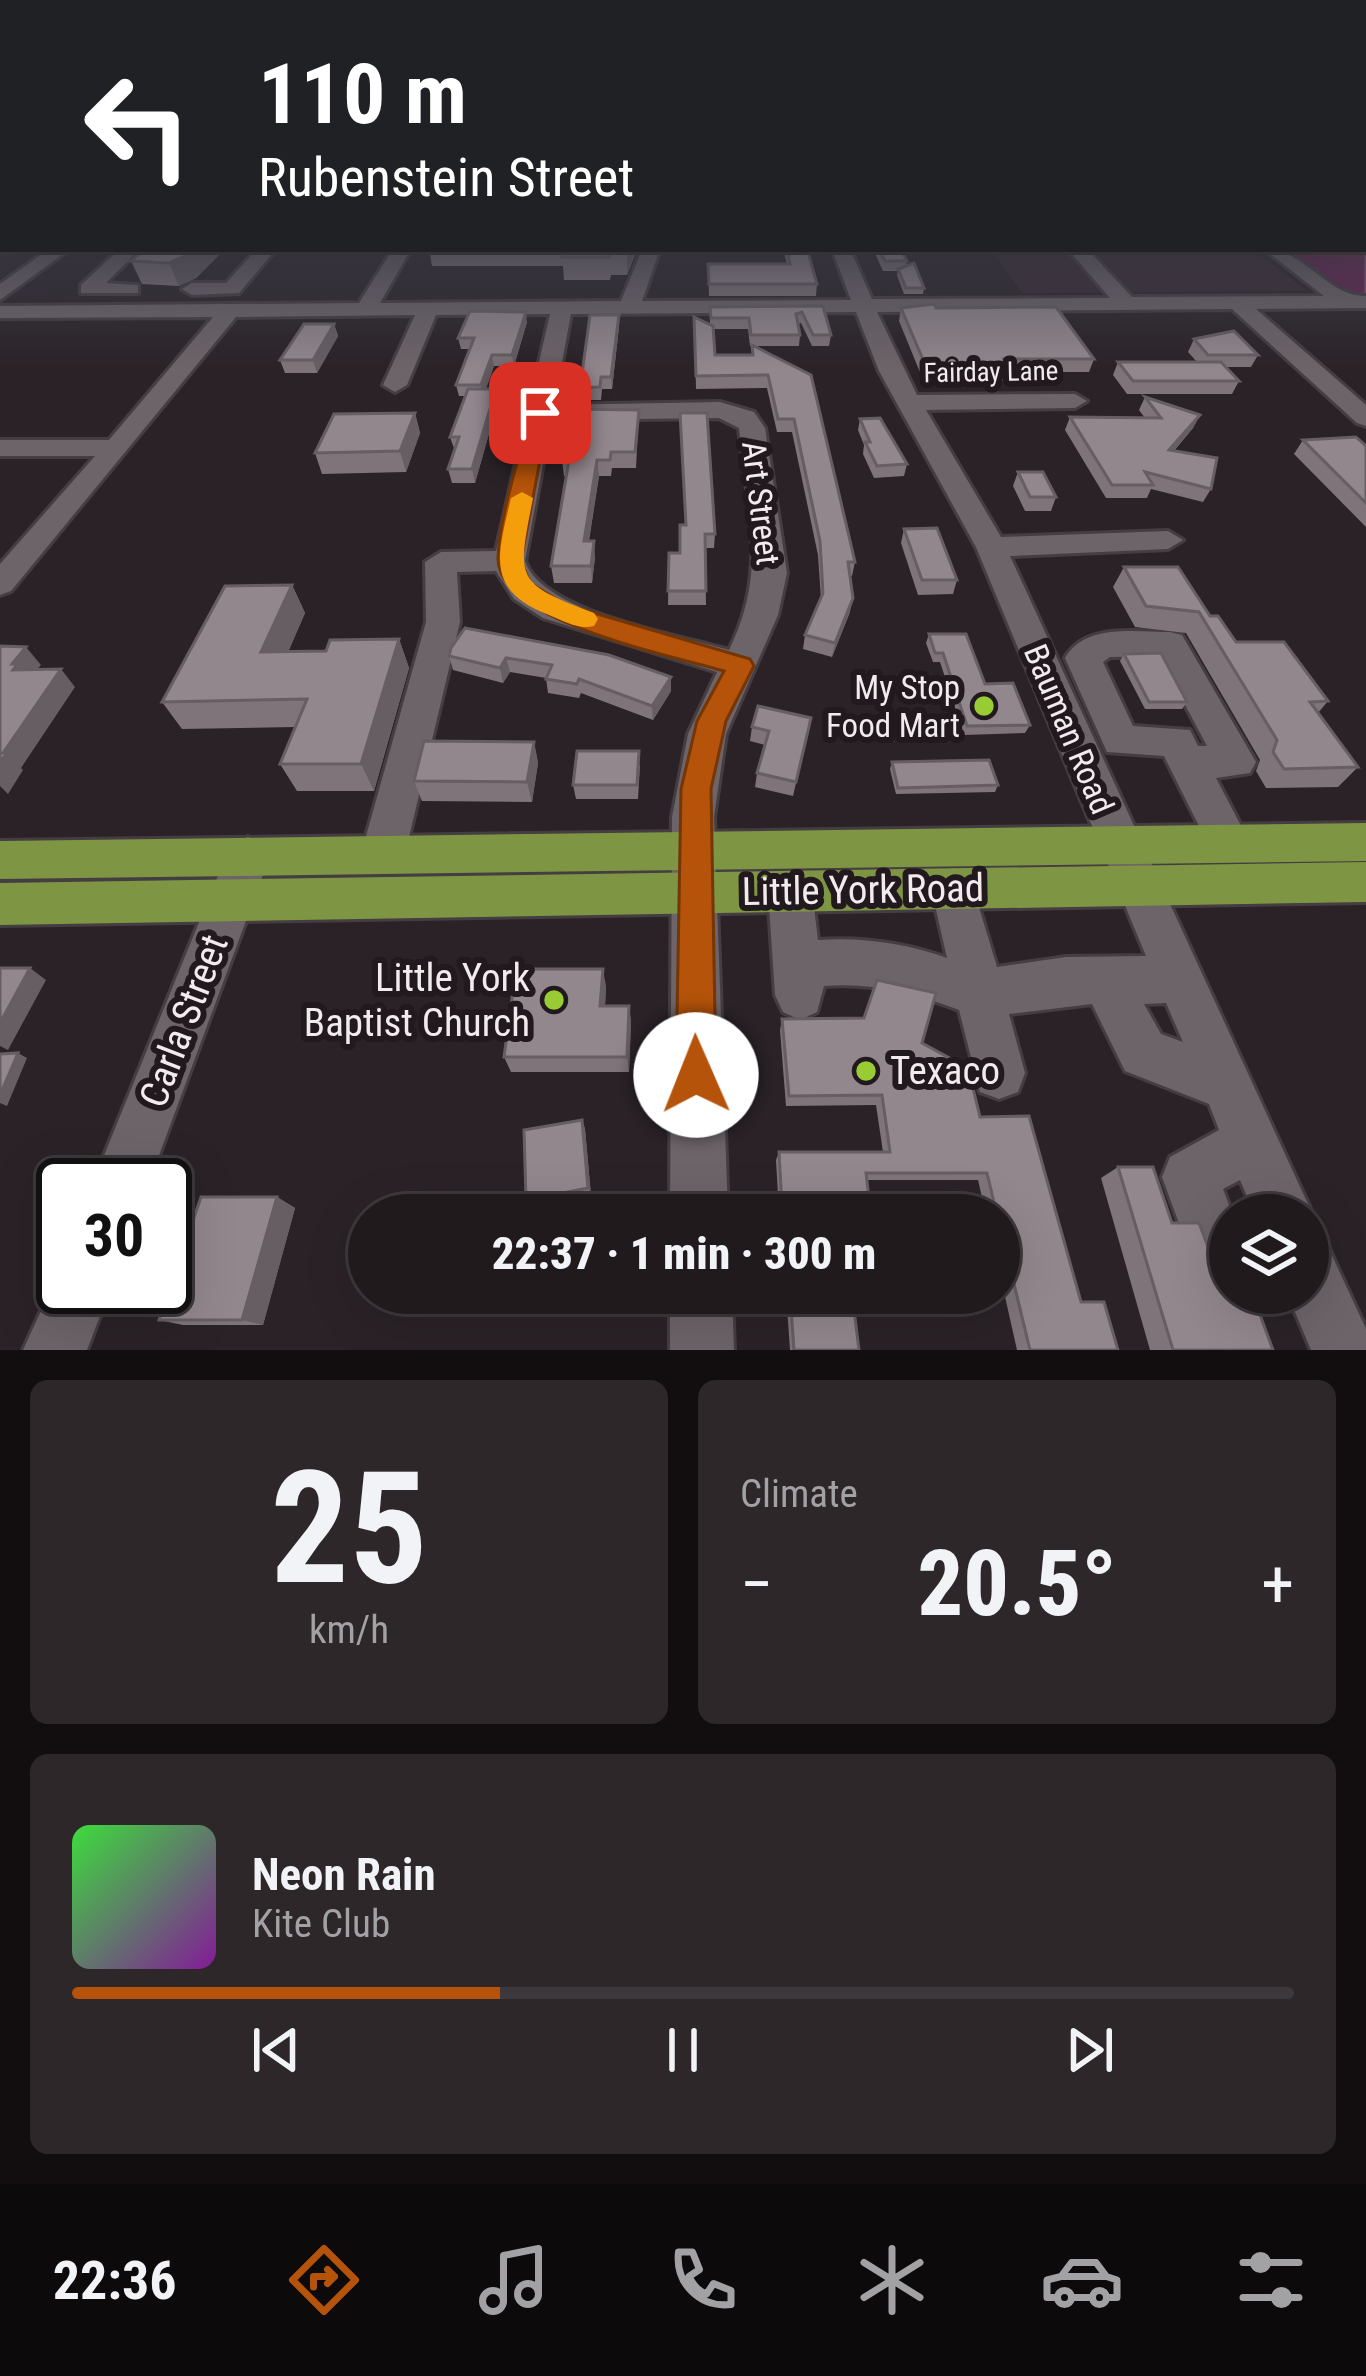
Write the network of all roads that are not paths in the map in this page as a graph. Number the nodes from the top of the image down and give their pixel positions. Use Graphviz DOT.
graph roads {
  1 [pos="57,252"];
  2 [pos="128,252"];
  3 [pos="264,252"];
  4 [pos="400,252"];
  5 [pos="842,252"];
  6 [pos="1082,252"];
  7 [pos="1278,252"];
  8 [pos="649,255"];
  9 [pos="0,294"];
  10 [pos="632,298"];
  11 [pos="1356,303"];
  12 [pos="1127,304"];
  13 [pos="1238,304"];
  14 [pos="863,306"];
  15 [pos="440,308"];
  16 [pos="562,308"];
  17 [pos="366,309"];
  18 [pos="230,310"];
  19 [pos="0,312"];
  20 [pos="395,385"];
  21 [pos="1075,401"];
  22 [pos="908,403"];
  23 [pos="540,413"];
  24 [pos="1366,418"];
  25 [pos="0,448"];
  26 [pos="116,448"];
  27 [pos="1168,540"];
  28 [pos="991,548"];
  29 [pos="509,561"];
  30 [pos="0,584"];
  31 [pos="1097,660"];
  32 [pos="741,666"];
  33 [pos="1046,675"];
  34 [pos="1187,762"];
  35 [pos="1366,842"];
  36 [pos="1229,843"];
  37 [pos="382,854"];
  38 [pos="0,860"];
  39 [pos="1128,865"];
  40 [pos="693,872"];
  41 [pos="239,878"];
  42 [pos="1366,882"];
  43 [pos="953,888"];
  44 [pos="790,891"];
  45 [pos="0,904"];
  46 [pos="1180,979"];
  47 [pos="1105,980"];
  48 [pos="980,994"];
  49 [pos="999,1073"];
  50 [pos="1227,1085"];
  51 [pos="1252,1142"];
  52 [pos="130,1158"];
  53 [pos="699,1194"];
  54 [pos="1275,1194"];
  55 [pos="1209,1228"];
  56 [pos="69,1314"];
  57 [pos="701,1314"];
  58 [pos="1327,1314"];
  59 [pos="55,1350"];
  60 [pos="702,1350"];
  61 [pos="1343,1350"];
  1 -- 9 [label="street"];
  2 -- 3 [label="street"];
  4 -- 17 [label="street"];
  5 -- 14 [label="street, Bauman Road"];
  6 -- 12 [label="street"];
  7 -- 11 [label="street"];
  8 -- 10 [label="street"];
  10 -- 14 [label="street"];
  10 -- 15 [label="street"];
  10 -- 16 [label="street"];
  11 -- 13 [label="street"];
  12 -- 13 [label="street"];
  12 -- 14 [label="street"];
  13 -- 24 [label="street"];
  14 -- 22 [label="street, Bauman Road"];
  15 -- 16 [label="street"];
  15 -- 17 [label="street"];
  15 -- 20 [label="street"];
  16 -- 23 [label="street"];
  17 -- 18 [label="street"];
  18 -- 19 [label="street"];
  18 -- 26 [label="street"];
  21 -- 22 [label="street, Fairday Lane"];
  22 -- 28 [label="street, Bauman Road"];
  23 -- 29 [label="street"];
  23 -- 32 [label="street, Art Street"];
  25 -- 26 [label="street"];
  26 -- 30 [label="street"];
  27 -- 28 [label="street"];
  28 -- 33 [label="street, Bauman Road"];
  29 -- 32 [label="street"];
  29 -- 37 [label="street"];
  31 -- 33 [label="street"];
  31 -- 34 [label="street"];
  31 -- 34 [label="street"];
  32 -- 40 [label="street, Art Street"];
  33 -- 39 [label="street, Bauman Road"];
  34 -- 36 [label="street"];
  35 -- 36 [label="main road, Little York Road"];
  36 -- 39 [label="main road, Little York Road"];
  37 -- 40 [label="main road, Little York Road"];
  37 -- 41 [label="main road, Little York Road"];
  38 -- 41 [label="main road, Little York Road"];
  39 -- 40 [label="main road, Little York Road"];
  39 -- 42 [label="main road, Little York Road"];
  39 -- 43 [label="main road, Little York Road"];
  39 -- 46 [label="street, Bauman Road"];
  40 -- 41 [label="main road, Little York Road"];
  40 -- 44 [label="main road, Little York Road"];
  40 -- 53 [label="street, Art Street"];
  41 -- 45 [label="main road, Little York Road"];
  41 -- 52 [label="street, Carla Street"];
  43 -- 44 [label="main road, Little York Road"];
  43 -- 48 [label="street"];
  44 -- 48 [label="street"];
  46 -- 47 [label="street"];
  46 -- 50 [label="street, Bauman Road"];
  47 -- 48 [label="street"];
  47 -- 50 [label="street"];
  48 -- 49 [label="street"];
  50 -- 51 [label="street, Bauman Road"];
  51 -- 54 [label="street, Bauman Road"];
  51 -- 55 [label="street"];
  56 -- 59 [label="street"];
  57 -- 60 [label="street"];
  58 -- 61 [label="street"];
}
